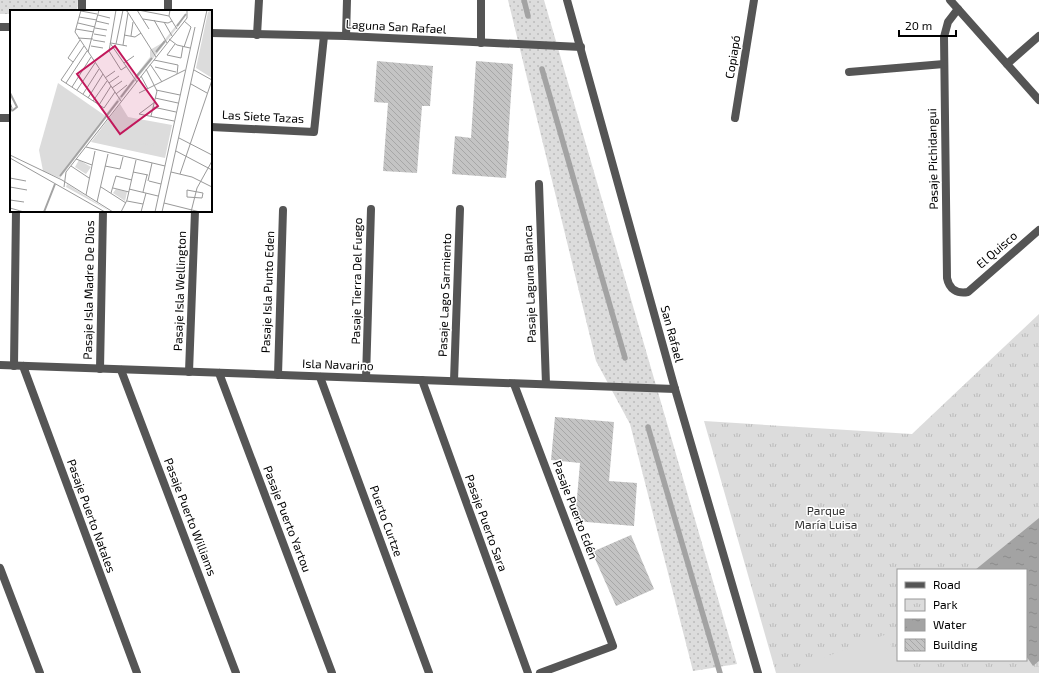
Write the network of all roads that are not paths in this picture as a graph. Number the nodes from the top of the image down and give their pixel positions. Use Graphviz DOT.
graph roads {
  1 [pos="259,0"];
  2 [pos="347,0"];
  3 [pos="481,0"];
  4 [pos="567,0"];
  5 [pos="754,0"];
  6 [pos="950,0"];
  7 [pos="958,9"];
  8 [pos="212,33"];
  9 [pos="257,35"];
  10 [pos="324,36"];
  11 [pos="346,36"];
  12 [pos="1039,36"];
  13 [pos="482,43"];
  14 [pos="581,48"];
  15 [pos="944,64"];
  16 [pos="1007,64"];
  17 [pos="849,72"];
  18 [pos="1039,100"];
  19 [pos="735,118"];
  20 [pos="212,127"];
  21 [pos="539,184"];
  22 [pos="371,208"];
  23 [pos="460,209"];
  24 [pos="283,210"];
  25 [pos="16,212"];
  26 [pos="103,212"];
  27 [pos="195,212"];
  28 [pos="1039,230"];
  29 [pos="972,289"];
  30 [pos="0,366"];
  31 [pos="14,366"];
  32 [pos="23,366"];
  33 [pos="100,369"];
  34 [pos="121,370"];
  35 [pos="190,372"];
  36 [pos="219,373"];
  37 [pos="278,375"];
  38 [pos="320,377"];
  39 [pos="366,378"];
  40 [pos="422,380"];
  41 [pos="454,381"];
  42 [pos="514,384"];
  43 [pos="546,384"];
  44 [pos="675,389"];
  45 [pos="0,568"];
  46 [pos="40,673"];
  47 [pos="137,673"];
  48 [pos="236,673"];
  49 [pos="332,673"];
  50 [pos="429,673"];
  51 [pos="528,673"];
  52 [pos="540,673"];
  53 [pos="758,673"];
  1 -- 9 [label="street"];
  2 -- 11 [label="street"];
  3 -- 13 [label="street"];
  4 -- 14 [label="street, San Rafael"];
  5 -- 19 [label="street, Copiapó"];
  6 -- 7 [label="street"];
  7 -- 15 [label="street, Pasaje Pichidangui"];
  7 -- 16 [label="street"];
  8 -- 9 [label="street, Laguna San Rafael"];
  9 -- 10 [label="street, Laguna San Rafael"];
  10 -- 11 [label="street, Laguna San Rafael"];
  10 -- 20 [label="street, Las Siete Tazas"];
  11 -- 13 [label="street, Laguna San Rafael"];
  12 -- 16 [label="street"];
  13 -- 14 [label="street, Laguna San Rafael"];
  14 -- 44 [label="street, San Rafael"];
  15 -- 17 [label="street"];
  15 -- 29 [label="street, Pasaje Pichidangui"];
  16 -- 18 [label="street"];
  21 -- 43 [label="street, Pasaje Laguna Blanca"];
  22 -- 39 [label="street, Pasaje Tierra Del Fuego"];
  23 -- 41 [label="street, Pasaje Lago Sarmiento"];
  24 -- 37 [label="street, Pasaje Isla Punto Eden"];
  25 -- 31 [label="street"];
  26 -- 33 [label="street, Pasaje Isla Madre De Dios"];
  27 -- 35 [label="street, Pasaje Isla Wellington"];
  28 -- 29 [label="street, El Quisco"];
  30 -- 31 [label="street, Isla Navarino"];
  31 -- 32 [label="street, Isla Navarino"];
  32 -- 33 [label="street, Isla Navarino"];
  32 -- 47 [label="street, Pasaje Puerto Natales"];
  33 -- 34 [label="street, Isla Navarino"];
  34 -- 35 [label="street, Isla Navarino"];
  34 -- 48 [label="street, Pasaje Puerto Williams"];
  35 -- 36 [label="street, Isla Navarino"];
  36 -- 37 [label="street, Isla Navarino"];
  36 -- 49 [label="street, Pasaje Puerto Yartou"];
  37 -- 38 [label="street, Isla Navarino"];
  38 -- 39 [label="street, Isla Navarino"];
  38 -- 50 [label="street, Puerto Curtze"];
  39 -- 40 [label="street, Isla Navarino"];
  40 -- 41 [label="street, Isla Navarino"];
  40 -- 51 [label="street, Pasaje Puerto Sara"];
  41 -- 42 [label="street, Isla Navarino"];
  42 -- 43 [label="street, Isla Navarino"];
  42 -- 52 [label="street, Pasaje Puerto Edén"];
  43 -- 44 [label="street, Isla Navarino"];
  44 -- 53 [label="street, San Rafael"];
  45 -- 46 [label="street"];
}
